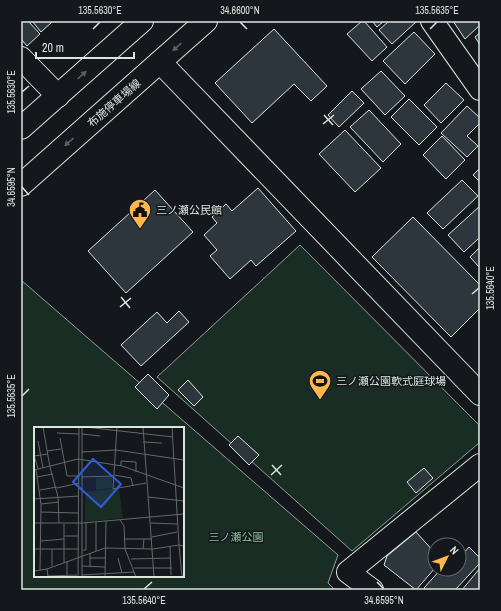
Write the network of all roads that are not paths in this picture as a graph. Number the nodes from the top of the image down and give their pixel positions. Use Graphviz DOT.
graph roads {
  1 [pos="142,21"];
  2 [pos="206,21"];
  3 [pos="432,21"];
  4 [pos="21,58"];
  5 [pos="160,62"];
  6 [pos="480,89"];
  7 [pos="58,96"];
  8 [pos="21,128"];
  9 [pos="21,185"];
  10 [pos="480,394"];
  11 [pos="480,465"];
  12 [pos="372,590"];
  7 -- 1 [label="street, one-way"];
  2 -- 5 [label="street, 布施停車場線, one-way"];
  3 -- 6 [label="street"];
  4 -- 7 [label="street"];
  5 -- 9 [label="street, 布施停車場線, one-way"];
  5 -- 10 [label="street"];
  7 -- 8 [label="street"];
  11 -- 12 [label="street"];
}
